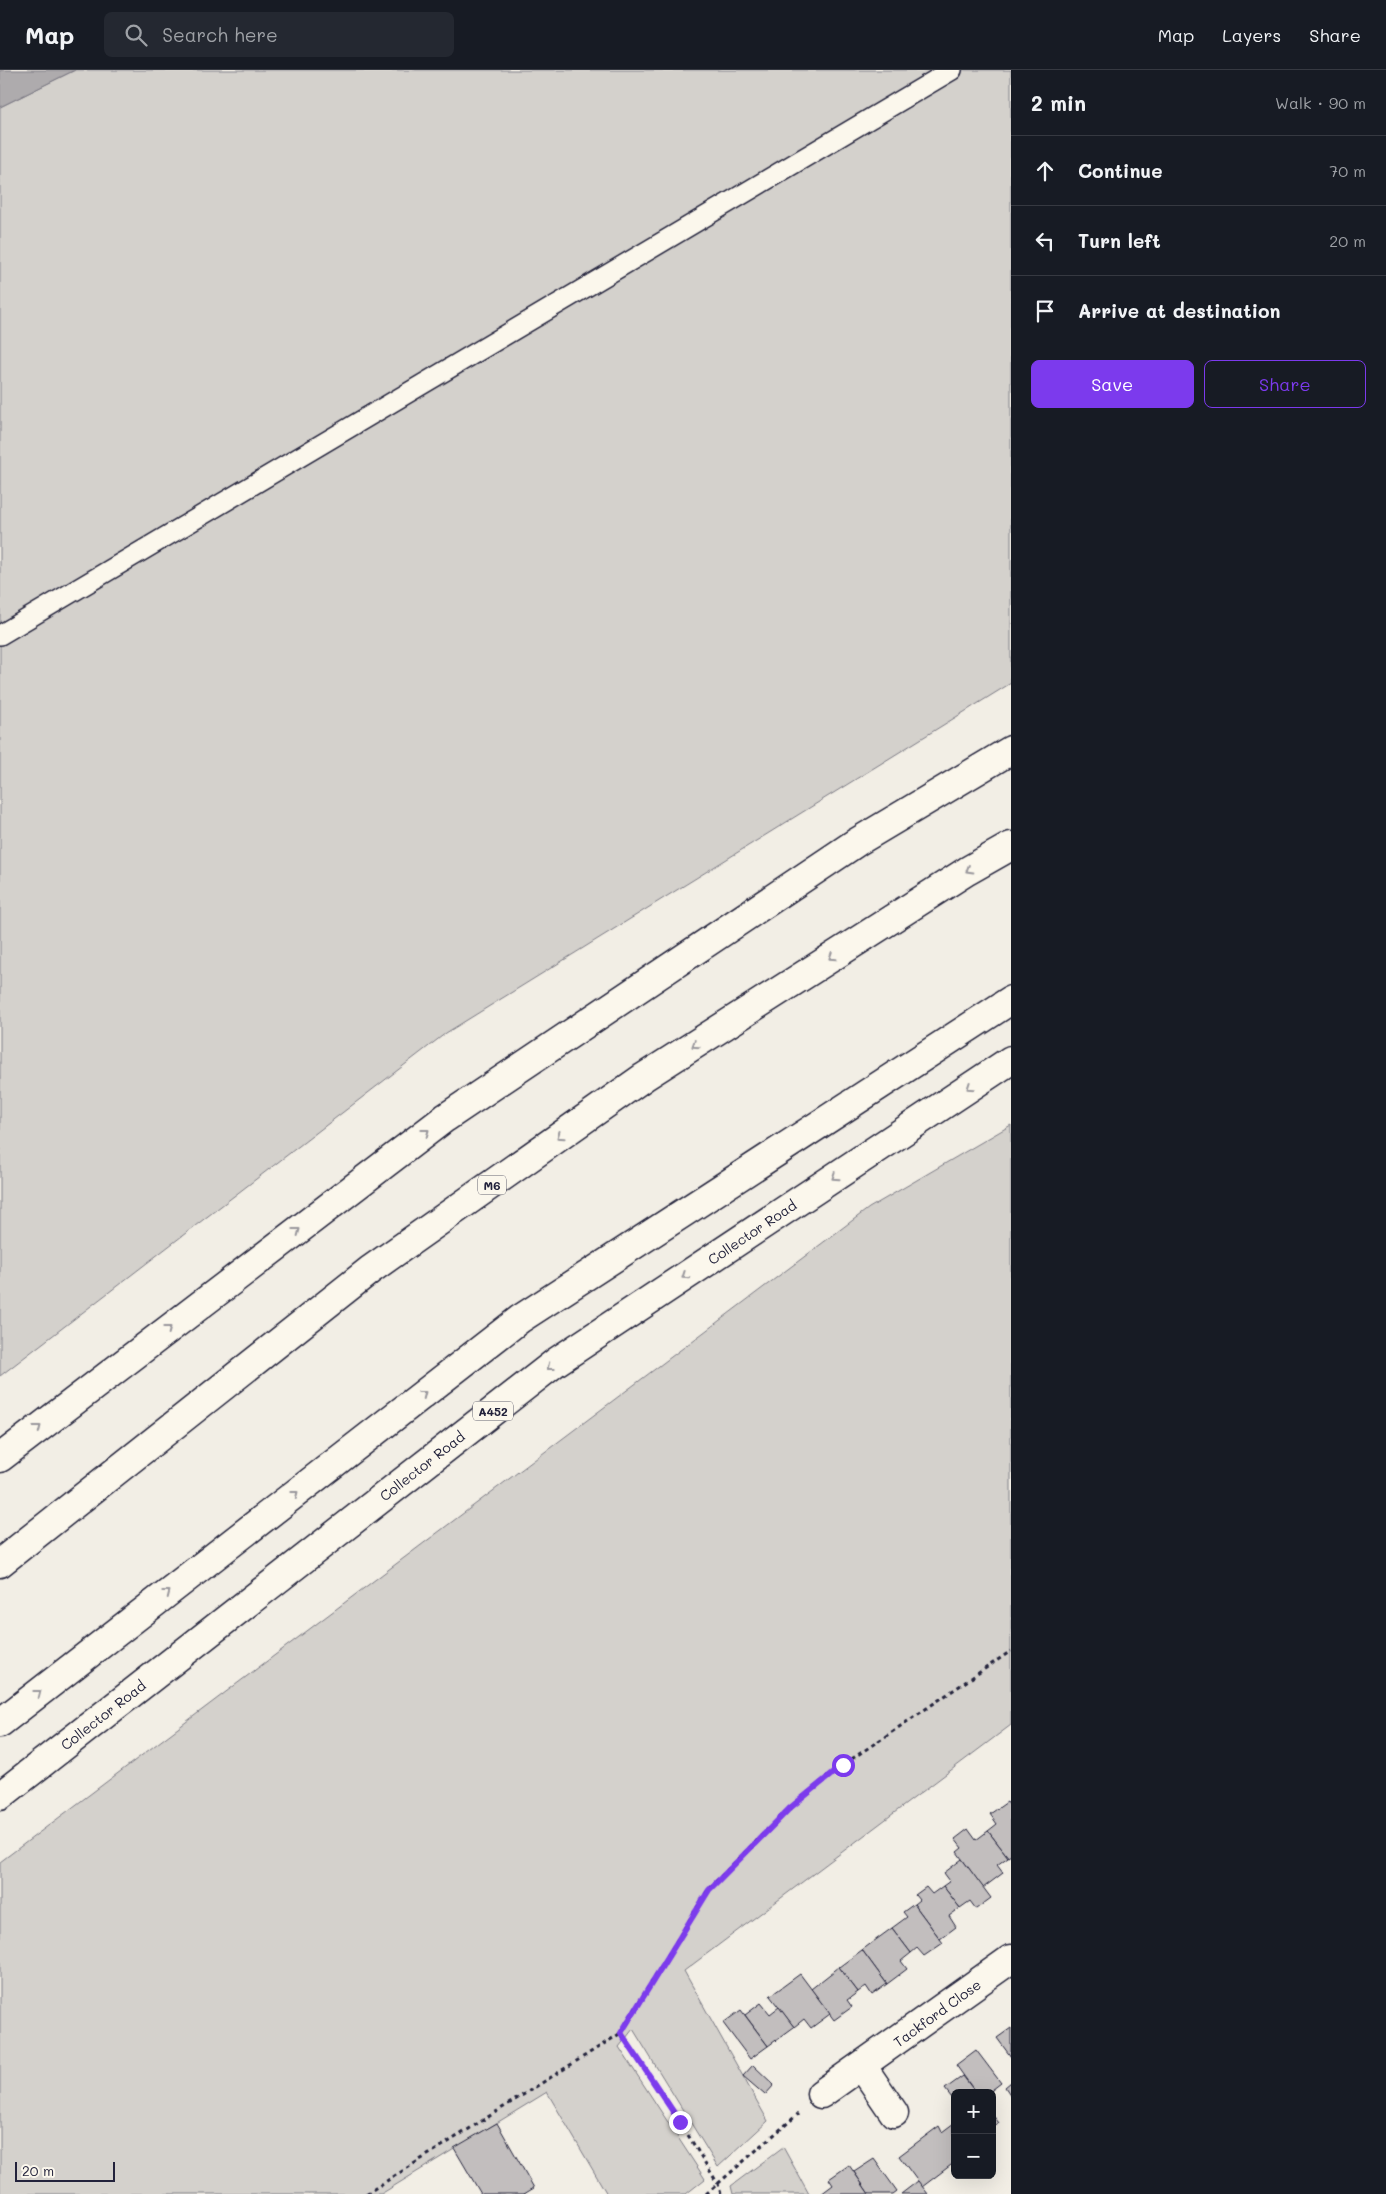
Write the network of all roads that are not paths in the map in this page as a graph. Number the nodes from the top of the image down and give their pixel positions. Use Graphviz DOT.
graph roads {
  1 [pos="952,70"];
  2 [pos="0,635"];
  3 [pos="1011,750"];
  4 [pos="1011,846"];
  5 [pos="1011,1000"];
  6 [pos="1011,1060"];
  7 [pos="0,1458"];
  8 [pos="0,1563"];
  9 [pos="0,1723"];
  10 [pos="0,1796"];
  11 [pos="1011,1959"];
  12 [pos="862,2066"];
  13 [pos="821,2094"];
  14 [pos="894,2113"];
  1 -- 2 [label="lane"];
  7 -- 3 [label="main road, one-way"];
  4 -- 8 [label="main road, M6, one-way"];
  9 -- 5 [label="main road, one-way"];
  6 -- 10 [label="main road, Collector Road / A452, one-way"];
  11 -- 12 [label="main road, Tackford Close"];
  12 -- 13 [label="main road, Tackford Close"];
  12 -- 14 [label="main road"];
}
